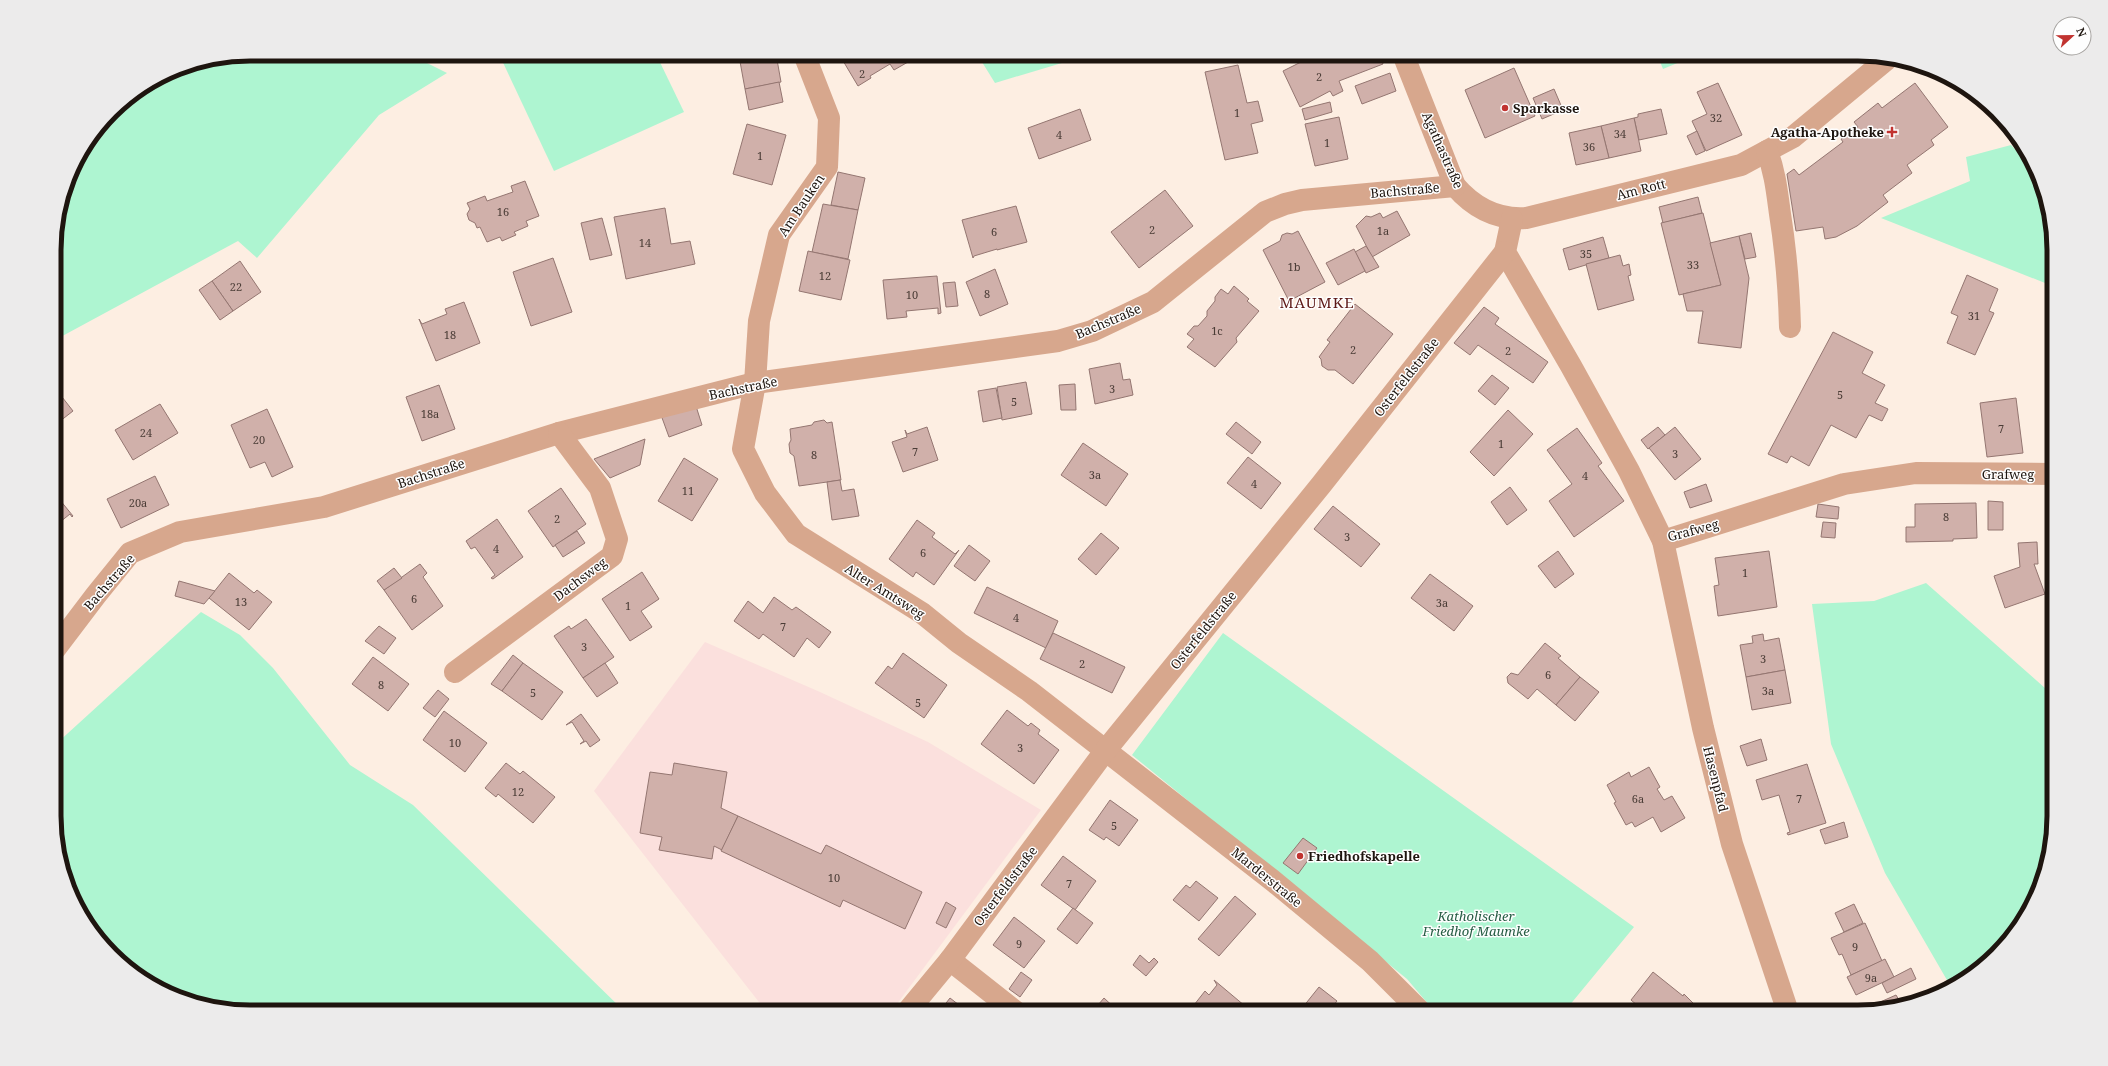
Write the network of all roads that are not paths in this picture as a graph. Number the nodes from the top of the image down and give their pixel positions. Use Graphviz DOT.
graph roads {
  1 [pos="807,61"];
  2 [pos="1406,61"];
  3 [pos="1882,63"];
  4 [pos="1767,151"];
  5 [pos="1455,186"];
  6 [pos="1512,219"];
  7 [pos="1505,252"];
  8 [pos="1790,327"];
  9 [pos="754,383"];
  10 [pos="559,433"];
  11 [pos="2047,474"];
  12 [pos="1663,541"];
  13 [pos="61,642"];
  14 [pos="455,672"];
  15 [pos="1105,751"];
  16 [pos="950,960"];
  17 [pos="913,1005"];
  18 [pos="1007,1005"];
  19 [pos="1414,1005"];
  20 [pos="1786,1005"];
  1 -- 9 [label="street, Am Bauken"];
  2 -- 5 [label="street, Agathastraße"];
  3 -- 4 [label="street, Am Rott"];
  4 -- 6 [label="street, Am Rott"];
  4 -- 8 [label="street"];
  5 -- 6 [label="street, Agathastraße"];
  5 -- 9 [label="street, Bachstraße"];
  6 -- 7 [label="street"];
  7 -- 12 [label="street, Grafweg"];
  7 -- 15 [label="street, Osterfeldstraße"];
  9 -- 10 [label="street, Bachstraße"];
  9 -- 15 [label="street, Alter Amtsweg"];
  10 -- 13 [label="street, Bachstraße"];
  10 -- 14 [label="street, Dachsweg"];
  11 -- 12 [label="street, Grafweg"];
  12 -- 20 [label="street, Hasenpfad"];
  15 -- 16 [label="street, Osterfeldstraße"];
  15 -- 19 [label="street, Marderstraße"];
  16 -- 17 [label="street, Osterfeldstraße"];
  16 -- 18 [label="street"];
}
